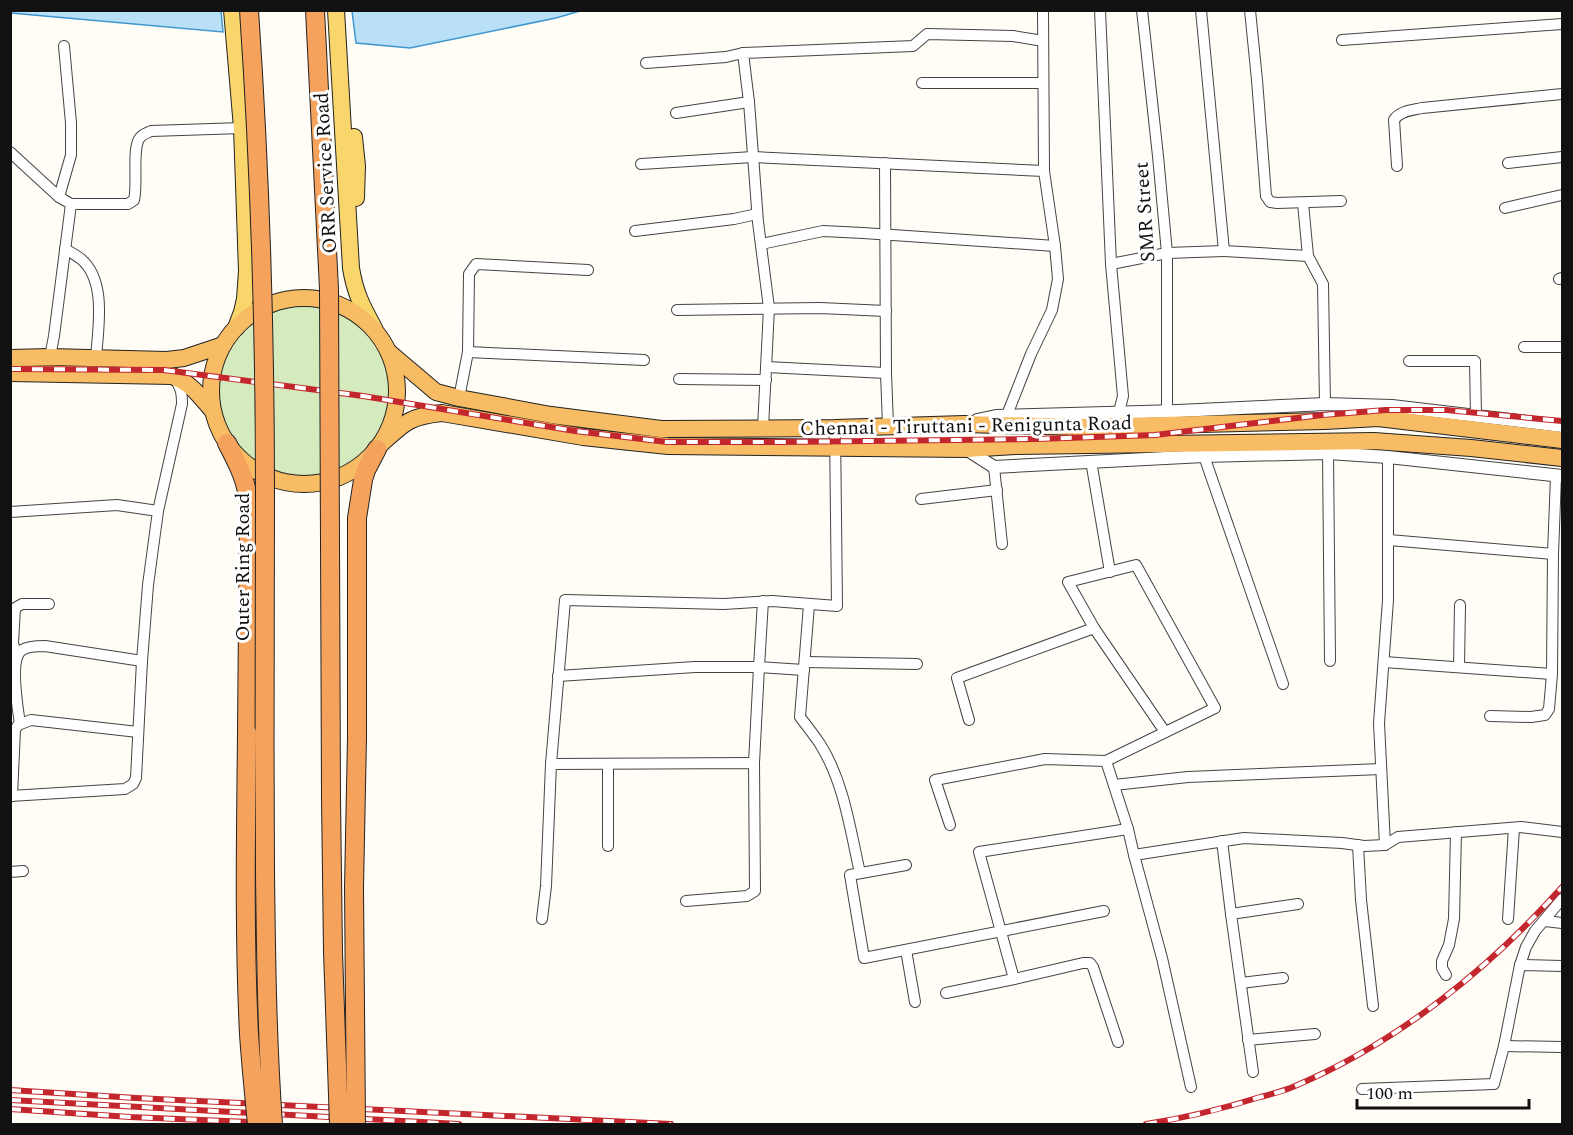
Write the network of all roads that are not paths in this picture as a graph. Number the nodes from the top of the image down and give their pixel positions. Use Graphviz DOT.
graph roads {
  1 [pos="232,10"];
  2 [pos="249,10"];
  3 [pos="315,10"];
  4 [pos="336,10"];
  5 [pos="1043,10"];
  6 [pos="1100,10"];
  7 [pos="1142,10"];
  8 [pos="1201,10"];
  9 [pos="1250,10"];
  10 [pos="1563,24"];
  11 [pos="1342,40"];
  12 [pos="1043,41"];
  13 [pos="64,46"];
  14 [pos="743,53"];
  15 [pos="646,63"];
  16 [pos="922,83"];
  17 [pos="1043,83"];
  18 [pos="1563,94"];
  19 [pos="749,102"];
  20 [pos="676,112"];
  21 [pos="242,128"];
  22 [pos="10,152"];
  23 [pos="753,157"];
  24 [pos="1563,157"];
  25 [pos="885,163"];
  26 [pos="1508,163"];
  27 [pos="641,164"];
  28 [pos="1397,166"];
  29 [pos="1044,171"];
  30 [pos="1563,195"];
  31 [pos="59,197"];
  32 [pos="1341,201"];
  33 [pos="1303,202"];
  34 [pos="71,204"];
  35 [pos="1505,208"];
  36 [pos="757,214"];
  37 [pos="635,231"];
  38 [pos="885,234"];
  39 [pos="761,243"];
  40 [pos="1055,246"];
  41 [pos="65,249"];
  42 [pos="1224,251"];
  43 [pos="1167,253"];
  44 [pos="1308,256"];
  45 [pos="1111,264"];
  46 [pos="588,270"];
  47 [pos="769,308"];
  48 [pos="677,310"];
  49 [pos="886,311"];
  50 [pos="236,328"];
  51 [pos="374,328"];
  52 [pos="223,345"];
  53 [pos="1524,347"];
  54 [pos="1563,347"];
  55 [pos="468,352"];
  56 [pos="390,353"];
  57 [pos="50,357"];
  58 [pos="10,358"];
  59 [pos="96,358"];
  60 [pos="644,360"];
  61 [pos="1409,361"];
  62 [pos="766,367"];
  63 [pos="886,373"];
  64 [pos="10,374"];
  65 [pos="172,376"];
  66 [pos="679,379"];
  67 [pos="766,380"];
  68 [pos="459,398"];
  69 [pos="213,411"];
  70 [pos="1167,411"];
  71 [pos="1119,412"];
  72 [pos="1325,412"];
  73 [pos="1007,415"];
  74 [pos="1476,416"];
  75 [pos="964,424"];
  76 [pos="888,426"];
  77 [pos="1563,426"];
  78 [pos="763,428"];
  79 [pos="835,428"];
  80 [pos="1563,440"];
  81 [pos="227,444"];
  82 [pos="379,447"];
  83 [pos="836,447"];
  84 [pos="1325,447"];
  85 [pos="966,449"];
  86 [pos="1204,456"];
  87 [pos="1388,457"];
  88 [pos="1563,458"];
  89 [pos="1091,461"];
  90 [pos="994,467"];
  91 [pos="1559,476"];
  92 [pos="997,490"];
  93 [pos="921,499"];
  94 [pos="158,511"];
  95 [pos="10,512"];
  96 [pos="1389,540"];
  97 [pos="1002,544"];
  98 [pos="1553,554"];
  99 [pos="1110,572"];
  100 [pos="763,602"];
  101 [pos="49,604"];
  102 [pos="809,605"];
  103 [pos="1460,605"];
  104 [pos="1094,628"];
  105 [pos="17,657"];
  106 [pos="142,661"];
  107 [pos="1330,661"];
  108 [pos="1384,662"];
  109 [pos="917,664"];
  110 [pos="804,666"];
  111 [pos="759,667"];
  112 [pos="1459,667"];
  113 [pos="1552,674"];
  114 [pos="558,676"];
  115 [pos="1283,684"];
  116 [pos="1490,716"];
  117 [pos="969,720"];
  118 [pos="20,724"];
  119 [pos="138,732"];
  120 [pos="1165,732"];
  121 [pos="1106,761"];
  122 [pos="754,763"];
  123 [pos="551,764"];
  124 [pos="608,764"];
  125 [pos="1381,769"];
  126 [pos="1114,785"];
  127 [pos="11,796"];
  128 [pos="950,825"];
  129 [pos="1128,828"];
  130 [pos="1514,828"];
  131 [pos="1455,832"];
  132 [pos="1563,832"];
  133 [pos="1222,842"];
  134 [pos="1358,845"];
  135 [pos="1384,845"];
  136 [pos="608,846"];
  137 [pos="1134,855"];
  138 [pos="906,865"];
  139 [pos="22,871"];
  140 [pos="10,872"];
  141 [pos="860,873"];
  142 [pos="1563,899"];
  143 [pos="686,901"];
  144 [pos="1298,904"];
  145 [pos="1104,911"];
  146 [pos="1231,914"];
  147 [pos="542,919"];
  148 [pos="1508,919"];
  149 [pos="1545,921"];
  150 [pos="1563,923"];
  151 [pos="1000,932"];
  152 [pos="906,950"];
  153 [pos="1520,965"];
  154 [pos="1563,966"];
  155 [pos="1446,975"];
  156 [pos="1282,978"];
  157 [pos="1014,979"];
  158 [pos="1241,983"];
  159 [pos="946,993"];
  160 [pos="915,1002"];
  161 [pos="1373,1006"];
  162 [pos="1315,1034"];
  163 [pos="1248,1040"];
  164 [pos="1118,1042"];
  165 [pos="1504,1046"];
  166 [pos="1563,1047"];
  167 [pos="1253,1072"];
  168 [pos="1191,1087"];
  169 [pos="1362,1089"];
  170 [pos="257,1125"];
  171 [pos="273,1125"];
  172 [pos="339,1125"];
  173 [pos="356,1125"];
  1 -- 21 [label="main road"];
  2 -- 171 [label="highway, Outer Ring Road, bridge"];
  3 -- 172 [label="highway, bridge"];
  4 -- 51 [label="main road, ORR Service Road"];
  5 -- 12 [label="street"];
  6 -- 45 [label="street"];
  7 -- 43 [label="street, SMR Street"];
  8 -- 42 [label="street"];
  9 -- 33 [label="street"];
  10 -- 11 [label="street"];
  12 -- 14 [label="street"];
  12 -- 17 [label="street"];
  13 -- 31 [label="street"];
  14 -- 15 [label="street"];
  14 -- 19 [label="street"];
  16 -- 17 [label="street"];
  17 -- 29 [label="street"];
  18 -- 28 [label="street"];
  19 -- 20 [label="street"];
  19 -- 23 [label="street"];
  21 -- 34 [label="street"];
  21 -- 50 [label="main road"];
  22 -- 31 [label="street"];
  23 -- 25 [label="street"];
  23 -- 27 [label="street"];
  23 -- 36 [label="street"];
  24 -- 26 [label="street"];
  25 -- 29 [label="street"];
  25 -- 38 [label="street"];
  29 -- 40 [label="street"];
  30 -- 35 [label="street"];
  31 -- 34 [label="street"];
  32 -- 33 [label="street"];
  33 -- 44 [label="street"];
  34 -- 41 [label="street"];
  36 -- 37 [label="street"];
  36 -- 39 [label="street"];
  38 -- 39 [label="street"];
  38 -- 40 [label="street"];
  38 -- 49 [label="street"];
  39 -- 47 [label="street"];
  40 -- 73 [label="street"];
  41 -- 57 [label="street"];
  41 -- 59 [label="street"];
  42 -- 43 [label="street"];
  42 -- 44 [label="street"];
  43 -- 45 [label="street"];
  43 -- 70 [label="street, SMR Street"];
  44 -- 72 [label="street"];
  45 -- 71 [label="street"];
  46 -- 55 [label="street"];
  47 -- 48 [label="street"];
  47 -- 49 [label="street"];
  47 -- 62 [label="street"];
  49 -- 63 [label="street"];
  50 -- 51 [label="highway, Chennai - Tiruttani - Renigunta Road"];
  50 -- 52 [label="highway, Chennai - Tiruttani - Renigunta Road"];
  51 -- 56 [label="highway, Chennai - Tiruttani - Renigunta Road"];
  52 -- 59 [label="highway"];
  52 -- 69 [label="highway, Chennai - Tiruttani - Renigunta Road"];
  53 -- 54 [label="street"];
  55 -- 60 [label="street"];
  55 -- 68 [label="street"];
  56 -- 68 [label="highway, Chennai - Tiruttani - Renigunta Road"];
  56 -- 82 [label="highway, Chennai - Tiruttani - Renigunta Road"];
  57 -- 58 [label="highway"];
  57 -- 59 [label="highway"];
  61 -- 74 [label="street"];
  62 -- 63 [label="street"];
  62 -- 67 [label="street"];
  63 -- 76 [label="street"];
  64 -- 65 [label="highway"];
  65 -- 69 [label="highway, Chennai - Tiruttani - Renigunta Road"];
  65 -- 94 [label="street"];
  66 -- 67 [label="street"];
  67 -- 78 [label="street"];
  68 -- 78 [label="highway, Chennai - Tiruttani - Renigunta Road"];
  69 -- 81 [label="highway, Chennai - Tiruttani - Renigunta Road"];
  70 -- 71 [label="street"];
  70 -- 72 [label="street"];
  71 -- 73 [label="street"];
  72 -- 74 [label="street"];
  72 -- 75 [label="highway, Chennai - Tiruttani - Renigunta Road"];
  72 -- 80 [label="highway, Chennai - Tiruttani - Renigunta Road"];
  73 -- 75 [label="street"];
  74 -- 77 [label="street"];
  75 -- 76 [label="highway, Chennai - Tiruttani - Renigunta Road"];
  76 -- 79 [label="highway, Chennai - Tiruttani - Renigunta Road"];
  78 -- 79 [label="highway, Chennai - Tiruttani - Renigunta Road"];
  79 -- 83 [label="street"];
  81 -- 82 [label="highway, Chennai - Tiruttani - Renigunta Road"];
  81 -- 170 [label="highway, bridge"];
  82 -- 83 [label="highway, Chennai - Tiruttani - Renigunta Road"];
  82 -- 173 [label="highway, bridge"];
  83 -- 85 [label="highway, Chennai - Tiruttani - Renigunta Road"];
  83 -- 102 [label="street"];
  84 -- 85 [label="highway, Chennai - Tiruttani - Renigunta Road"];
  84 -- 86 [label="street"];
  84 -- 87 [label="street"];
  84 -- 88 [label="highway, Chennai - Tiruttani - Renigunta Road"];
  84 -- 107 [label="street"];
  85 -- 90 [label="street"];
  86 -- 89 [label="street"];
  86 -- 115 [label="street"];
  87 -- 91 [label="street"];
  87 -- 96 [label="street"];
  89 -- 90 [label="street"];
  89 -- 99 [label="street"];
  90 -- 92 [label="street"];
  91 -- 98 [label="street"];
  92 -- 93 [label="street"];
  92 -- 97 [label="street"];
  94 -- 95 [label="street"];
  94 -- 106 [label="street"];
  96 -- 98 [label="street"];
  96 -- 108 [label="street"];
  98 -- 113 [label="street"];
  99 -- 104 [label="street"];
  99 -- 120 [label="street"];
  100 -- 102 [label="street"];
  100 -- 111 [label="street"];
  100 -- 114 [label="street"];
  101 -- 105 [label="street"];
  102 -- 110 [label="street"];
  103 -- 112 [label="street"];
  104 -- 117 [label="street"];
  104 -- 120 [label="street"];
  105 -- 106 [label="street"];
  105 -- 118 [label="street"];
  106 -- 119 [label="street"];
  108 -- 112 [label="street"];
  108 -- 125 [label="street"];
  109 -- 110 [label="street"];
  110 -- 111 [label="street"];
  110 -- 141 [label="street"];
  111 -- 114 [label="street"];
  111 -- 122 [label="street"];
  112 -- 113 [label="street"];
  113 -- 116 [label="street"];
  114 -- 123 [label="street"];
  118 -- 119 [label="street"];
  118 -- 127 [label="street"];
  119 -- 127 [label="street"];
  120 -- 121 [label="street"];
  121 -- 126 [label="street"];
  121 -- 128 [label="street"];
  122 -- 124 [label="street"];
  122 -- 143 [label="street"];
  123 -- 124 [label="street"];
  123 -- 147 [label="street"];
  124 -- 136 [label="street"];
  125 -- 126 [label="street"];
  125 -- 135 [label="street"];
  126 -- 129 [label="street"];
  129 -- 137 [label="street"];
  129 -- 151 [label="street"];
  130 -- 131 [label="street"];
  130 -- 132 [label="street"];
  130 -- 148 [label="street"];
  131 -- 135 [label="street"];
  131 -- 155 [label="street"];
  133 -- 134 [label="street"];
  133 -- 137 [label="street"];
  133 -- 146 [label="street"];
  134 -- 135 [label="street"];
  134 -- 161 [label="street"];
  137 -- 168 [label="street"];
  138 -- 141 [label="street"];
  139 -- 140 [label="street"];
  141 -- 152 [label="street"];
  142 -- 149 [label="street"];
  144 -- 146 [label="street"];
  145 -- 151 [label="street"];
  146 -- 158 [label="street"];
  149 -- 150 [label="street"];
  149 -- 153 [label="street"];
  151 -- 152 [label="street"];
  151 -- 157 [label="street"];
  152 -- 160 [label="street"];
  153 -- 154 [label="street"];
  153 -- 165 [label="street"];
  156 -- 158 [label="street"];
  157 -- 159 [label="street"];
  157 -- 164 [label="street"];
  158 -- 163 [label="street"];
  162 -- 163 [label="street"];
  163 -- 167 [label="street"];
  165 -- 166 [label="street"];
  165 -- 169 [label="street"];
}
